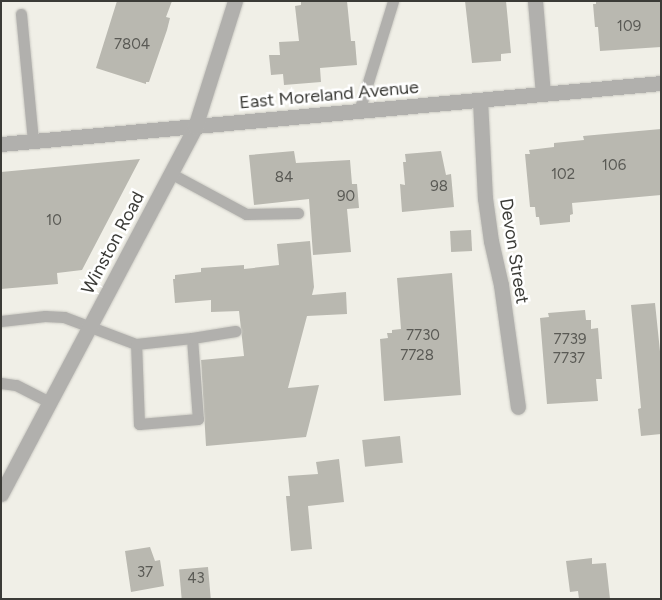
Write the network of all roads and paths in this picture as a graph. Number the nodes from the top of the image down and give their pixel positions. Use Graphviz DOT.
graph roads {
  1 [pos="236,1"];
  2 [pos="393,1"];
  3 [pos="535,1"];
  4 [pos="21,14"];
  5 [pos="661,83"];
  6 [pos="543,94"];
  7 [pos="480,100"];
  8 [pos="359,111"];
  9 [pos="195,127"];
  10 [pos="33,141"];
  11 [pos="1,144"];
  12 [pos="172,174"];
  13 [pos="298,213"];
  14 [pos="1,321"];
  15 [pos="89,328"];
  16 [pos="235,331"];
  17 [pos="192,338"];
  18 [pos="136,344"];
  19 [pos="1,384"];
  20 [pos="50,402"];
  21 [pos="518,407"];
  22 [pos="1,494"];
  1 -- 9 [label="street, Winston Road"];
  2 -- 8 [label="lane"];
  3 -- 6 [label="street"];
  4 -- 10 [label="lane"];
  5 -- 6 [label="street, East Moreland Avenue"];
  6 -- 7 [label="street, East Moreland Avenue"];
  7 -- 8 [label="street, East Moreland Avenue"];
  7 -- 21 [label="street, Devon Street"];
  8 -- 9 [label="street, East Moreland Avenue"];
  9 -- 10 [label="street, East Moreland Avenue"];
  9 -- 12 [label="street, Winston Road"];
  10 -- 11 [label="street, East Moreland Avenue"];
  12 -- 13 [label="lane"];
  12 -- 15 [label="street, Winston Road"];
  14 -- 15 [label="lane"];
  15 -- 18 [label="lane"];
  15 -- 20 [label="street, Winston Road"];
  16 -- 17 [label="lane"];
  17 -- 18 [label="lane"];
  17 -- 18 [label="lane"];
  19 -- 20 [label="lane"];
  20 -- 22 [label="street, Winston Road"];
}
